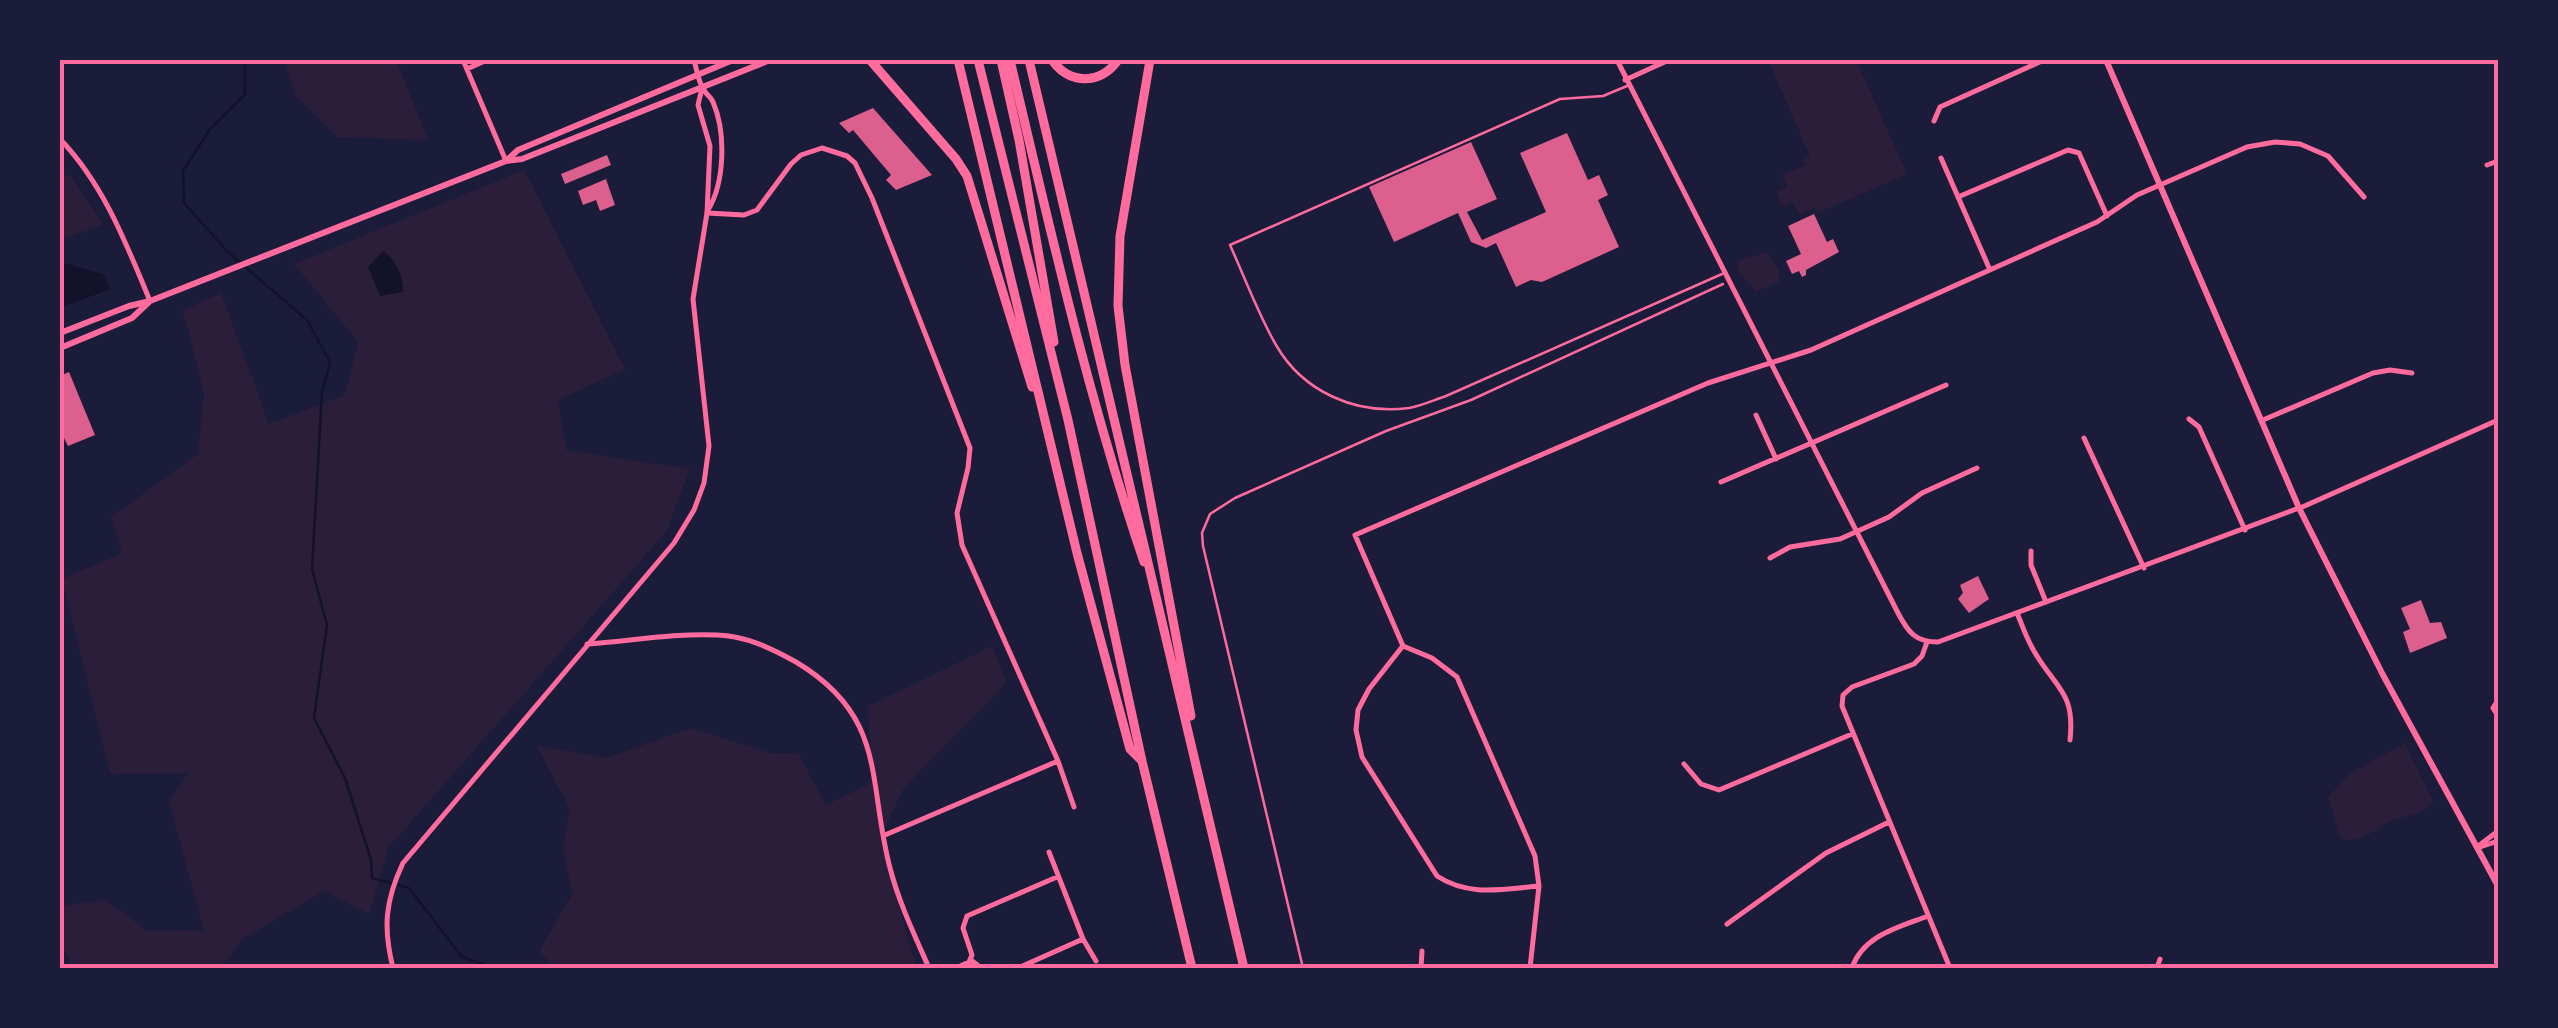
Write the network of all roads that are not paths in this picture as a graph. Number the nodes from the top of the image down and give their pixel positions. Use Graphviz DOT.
graph roads {
  1 [pos="463,60"];
  2 [pos="487,60"];
  3 [pos="694,60"];
  4 [pos="733,60"];
  5 [pos="770,60"];
  6 [pos="870,60"];
  7 [pos="958,60"];
  8 [pos="978,60"];
  9 [pos="1000,60"];
  10 [pos="1010,60"];
  11 [pos="1029,60"];
  12 [pos="1052,60"];
  13 [pos="1118,60"];
  14 [pos="1150,60"];
  15 [pos="1617,60"];
  16 [pos="1668,60"];
  17 [pos="2044,60"];
  18 [pos="2106,60"];
  19 [pos="467,69"];
  20 [pos="698,74"];
  21 [pos="1627,83"];
  22 [pos="702,88"];
  23 [pos="1934,121"];
  24 [pos="60,139"];
  25 [pos="1941,158"];
  26 [pos="506,160"];
  27 [pos="2498,161"];
  28 [pos="2487,165"];
  29 [pos="2161,185"];
  30 [pos="1958,197"];
  31 [pos="2364,198"];
  32 [pos="707,213"];
  33 [pos="2107,216"];
  34 [pos="1990,270"];
  35 [pos="1724,272"];
  36 [pos="150,302"];
  37 [pos="60,333"];
  38 [pos="60,348"];
  39 [pos="1772,364"];
  40 [pos="2412,373"];
  41 [pos="1946,385"];
  42 [pos="1756,414"];
  43 [pos="2189,419"];
  44 [pos="1068,420"];
  45 [pos="2263,420"];
  46 [pos="2498,420"];
  47 [pos="2084,438"];
  48 [pos="1814,444"];
  49 [pos="1776,460"];
  50 [pos="1977,468"];
  51 [pos="1721,482"];
  52 [pos="1062,490"];
  53 [pos="2299,508"];
  54 [pos="1859,530"];
  55 [pos="2245,530"];
  56 [pos="2031,551"];
  57 [pos="1770,558"];
  58 [pos="2144,568"];
  59 [pos="2046,602"];
  60 [pos="2017,613"];
  61 [pos="1163,617"];
  62 [pos="1926,642"];
  63 [pos="587,644"];
  64 [pos="1403,646"];
  65 [pos="2498,700"];
  66 [pos="2498,716"];
  67 [pos="1852,734"];
  68 [pos="2070,740"];
  69 [pos="1058,761"];
  70 [pos="1142,762"];
  71 [pos="1684,764"];
  72 [pos="1074,807"];
  73 [pos="1208,818"];
  74 [pos="1889,822"];
  75 [pos="2498,831"];
  76 [pos="884,834"];
  77 [pos="2498,841"];
  78 [pos="2478,848"];
  79 [pos="1049,852"];
  80 [pos="1057,877"];
  81 [pos="1539,886"];
  82 [pos="2498,886"];
  83 [pos="1928,916"];
  84 [pos="1727,924"];
  85 [pos="1083,938"];
  86 [pos="1422,951"];
  87 [pos="2160,959"];
  88 [pos="971,960"];
  89 [pos="1096,961"];
  90 [pos="392,968"];
  91 [pos="929,968"];
  92 [pos="956,968"];
  93 [pos="981,968"];
  94 [pos="1018,968"];
  95 [pos="1192,968"];
  96 [pos="1244,968"];
  97 [pos="1421,968"];
  98 [pos="1530,968"];
  99 [pos="1852,968"];
  100 [pos="1950,968"];
  101 [pos="2157,968"];
  1 -- 19 [label="street"];
  2 -- 19 [label="street"];
  3 -- 20 [label="street"];
  4 -- 20 [label="main road"];
  5 -- 22 [label="main road"];
  6 -- 52 [label="highway"];
  7 -- 52 [label="highway"];
  8 -- 44 [label="highway"];
  9 -- 44 [label="highway"];
  10 -- 61 [label="highway"];
  11 -- 61 [label="highway"];
  12 -- 13 [label="highway"];
  14 -- 73 [label="highway"];
  15 -- 21 [label="street"];
  16 -- 21 [label="street"];
  17 -- 23 [label="street"];
  18 -- 29 [label="main road"];
  19 -- 26 [label="street"];
  20 -- 22 [label="street"];
  20 -- 26 [label="main road"];
  21 -- 35 [label="street"];
  21 -- 35 [label="lane"];
  22 -- 26 [label="main road"];
  22 -- 32 [label="street"];
  22 -- 32 [label="street"];
  24 -- 36 [label="street"];
  25 -- 30 [label="street"];
  26 -- 36 [label="main road"];
  27 -- 28 [label="street"];
  29 -- 31 [label="street"];
  29 -- 33 [label="street"];
  29 -- 45 [label="main road"];
  30 -- 33 [label="street"];
  30 -- 34 [label="street"];
  32 -- 63 [label="street"];
  32 -- 69 [label="street"];
  33 -- 34 [label="street"];
  34 -- 39 [label="street"];
  35 -- 39 [label="street"];
  36 -- 37 [label="main road"];
  36 -- 38 [label="main road"];
  39 -- 48 [label="street"];
  39 -- 64 [label="street"];
  40 -- 45 [label="street"];
  41 -- 48 [label="street"];
  42 -- 49 [label="street"];
  43 -- 55 [label="street"];
  44 -- 70 [label="highway"];
  45 -- 53 [label="main road"];
  46 -- 53 [label="street"];
  47 -- 58 [label="street"];
  48 -- 49 [label="street"];
  48 -- 54 [label="street"];
  49 -- 51 [label="street"];
  50 -- 54 [label="street"];
  52 -- 70 [label="highway"];
  53 -- 55 [label="street"];
  53 -- 78 [label="main road"];
  54 -- 57 [label="street"];
  54 -- 62 [label="street"];
  55 -- 58 [label="street"];
  56 -- 59 [label="street"];
  58 -- 59 [label="street"];
  59 -- 60 [label="street"];
  60 -- 62 [label="street"];
  60 -- 68 [label="street"];
  61 -- 73 [label="highway"];
  62 -- 67 [label="street"];
  63 -- 76 [label="street"];
  63 -- 90 [label="street"];
  64 -- 81 [label="street"];
  64 -- 81 [label="street"];
  65 -- 66 [label="street"];
  67 -- 71 [label="street"];
  67 -- 74 [label="street"];
  69 -- 72 [label="street"];
  69 -- 76 [label="street"];
  70 -- 95 [label="highway"];
  73 -- 96 [label="highway"];
  74 -- 83 [label="street"];
  74 -- 84 [label="street"];
  75 -- 78 [label="street"];
  76 -- 91 [label="street"];
  77 -- 78 [label="street"];
  78 -- 82 [label="main road"];
  79 -- 80 [label="street"];
  80 -- 85 [label="street"];
  80 -- 88 [label="street"];
  81 -- 98 [label="street"];
  83 -- 99 [label="street"];
  83 -- 100 [label="street"];
  85 -- 89 [label="street"];
  85 -- 94 [label="street"];
  86 -- 97 [label="street"];
  87 -- 101 [label="street"];
  88 -- 92 [label="street"];
  88 -- 93 [label="street"];
}
